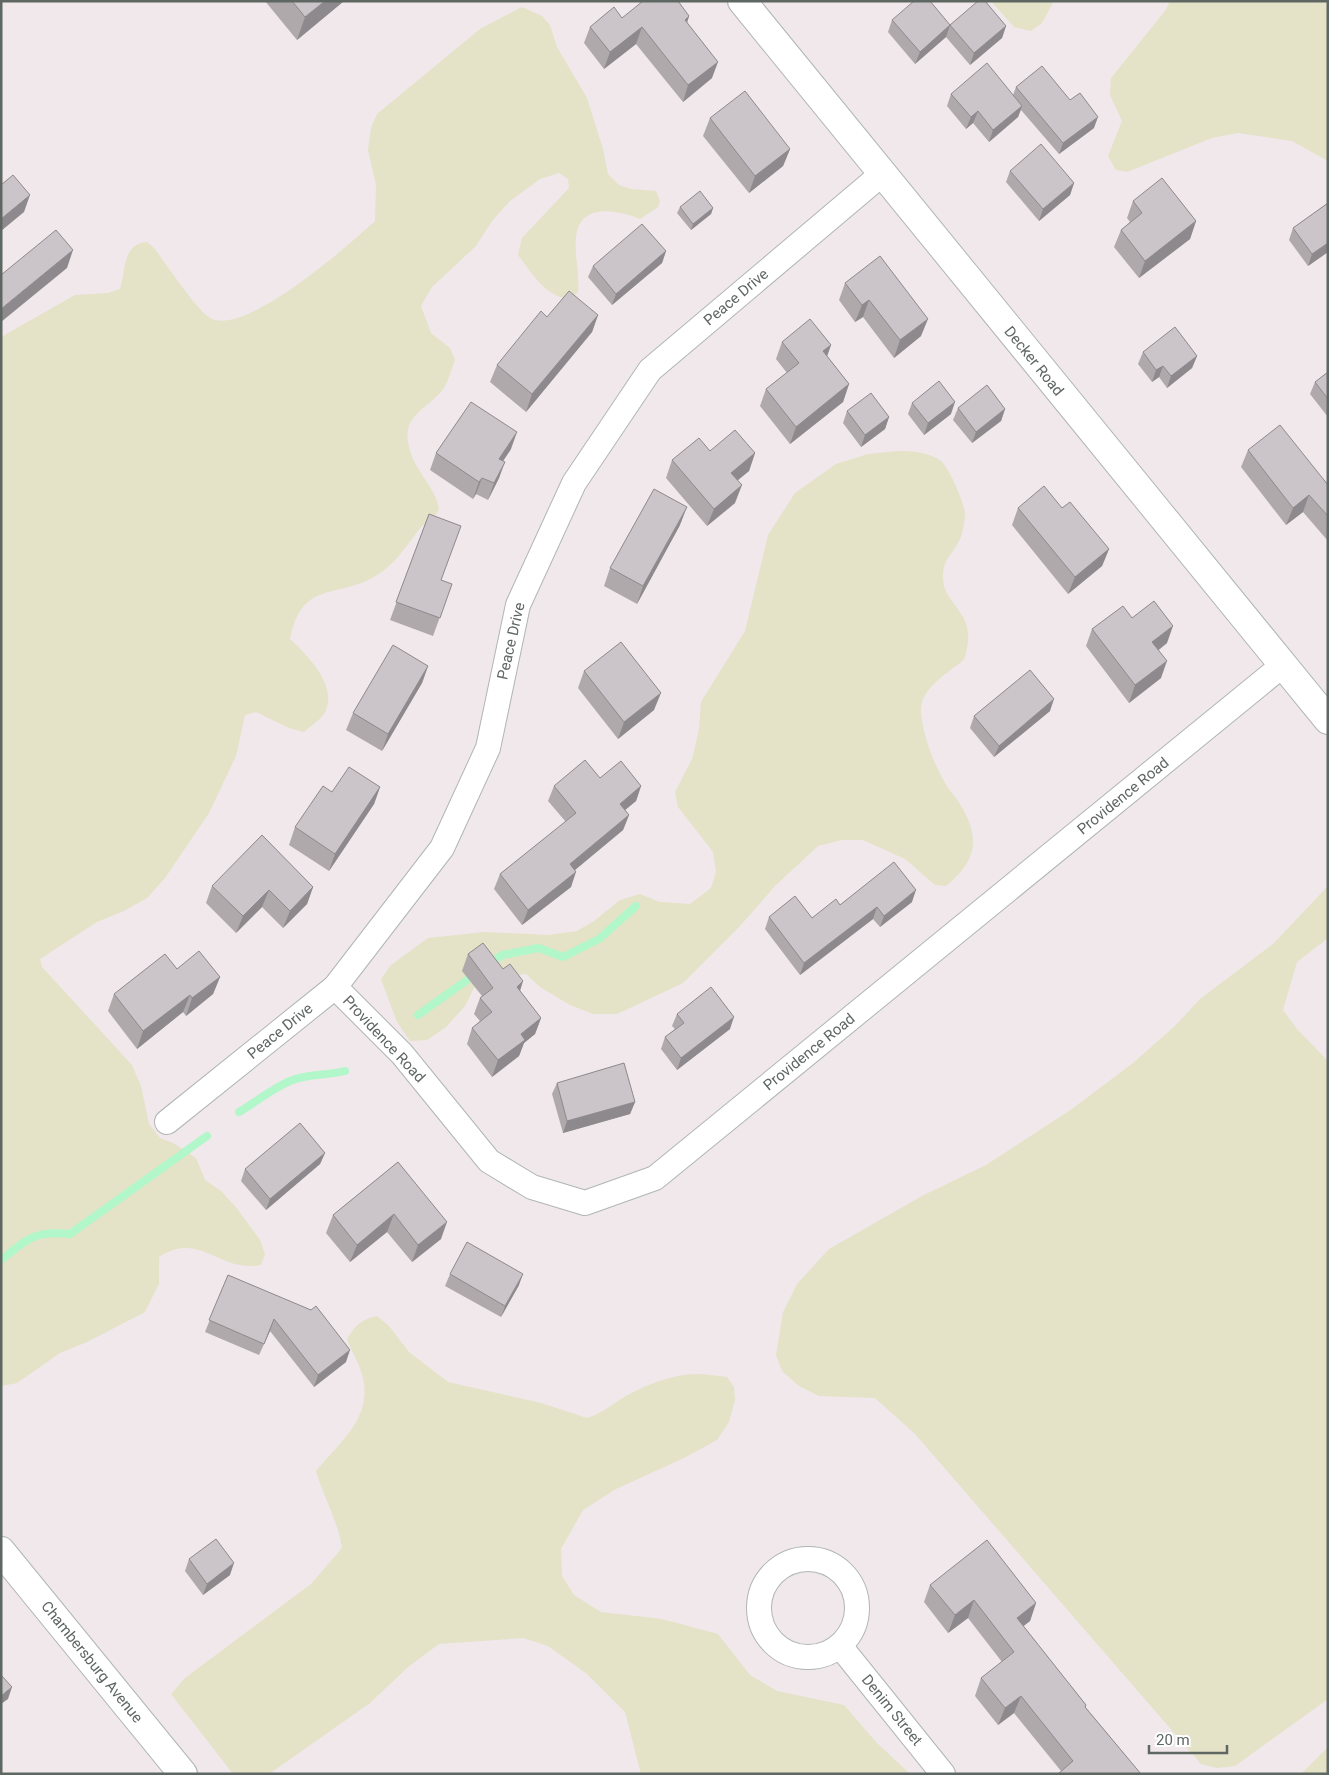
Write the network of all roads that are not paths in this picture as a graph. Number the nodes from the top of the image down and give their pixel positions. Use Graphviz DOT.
graph roads {
  1 [pos="742,1"];
  2 [pos="882,174"];
  3 [pos="1283,665"];
  4 [pos="1328,720"];
  5 [pos="335,987"];
  6 [pos="167,1122"];
  7 [pos="1,1551"];
  8 [pos="840,1646"];
  9 [pos="183,1774"];
  10 [pos="943,1774"];
  1 -- 2 [label="street, Decker Road"];
  2 -- 3 [label="street, Decker Road"];
  2 -- 5 [label="street, Peace Drive"];
  3 -- 4 [label="street, Decker Road"];
  3 -- 5 [label="street, Providence Road"];
  5 -- 6 [label="street, Peace Drive"];
  7 -- 9 [label="street, Chambersburg Avenue"];
  8 -- 8 [label="street"];
  8 -- 10 [label="street, Denim Street"];
}
